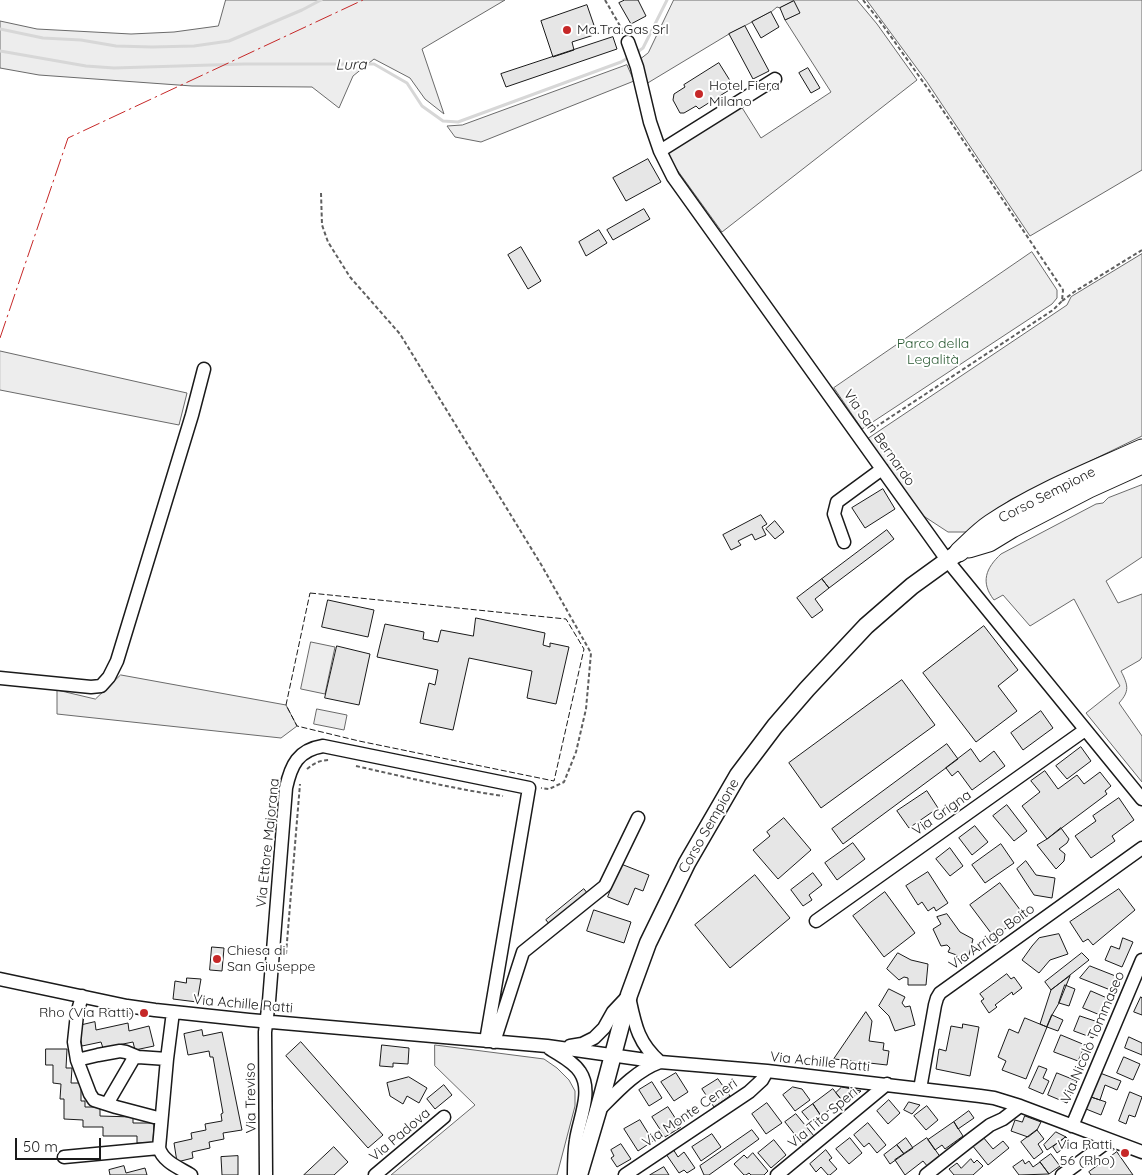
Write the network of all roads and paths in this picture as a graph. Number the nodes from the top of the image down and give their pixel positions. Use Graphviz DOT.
graph roads {
  1 [pos="606,0"];
  2 [pos="863,0"];
  3 [pos="628,42"];
  4 [pos="775,79"];
  5 [pos="660,151"];
  6 [pos="321,193"];
  7 [pos="1142,250"];
  8 [pos="1062,301"];
  9 [pos="204,369"];
  10 [pos="860,437"];
  11 [pos="1142,449"];
  12 [pos="1142,464"];
  13 [pos="882,469"];
  14 [pos="844,542"];
  15 [pos="953,556"];
  16 [pos="0,678"];
  17 [pos="1086,730"];
  18 [pos="332,760"];
  19 [pos="351,765"];
  20 [pos="305,770"];
  21 [pos="300,783"];
  22 [pos="528,794"];
  23 [pos="1142,799"];
  24 [pos="638,818"];
  25 [pos="1142,848"];
  26 [pos="816,921"];
  27 [pos="1142,960"];
  28 [pos="285,962"];
  29 [pos="0,979"];
  30 [pos="629,995"];
  31 [pos="82,996"];
  32 [pos="173,1012"];
  33 [pos="266,1021"];
  34 [pos="490,1042"];
  35 [pos="547,1046"];
  36 [pos="135,1056"];
  37 [pos="613,1056"];
  38 [pos="167,1059"];
  39 [pos="77,1060"];
  40 [pos="660,1062"];
  41 [pos="767,1071"];
  42 [pos="887,1084"];
  43 [pos="920,1089"];
  44 [pos="107,1104"];
  45 [pos="1020,1106"];
  46 [pos="598,1111"];
  47 [pos="154,1116"];
  48 [pos="444,1117"];
  49 [pos="1072,1126"];
  50 [pos="1110,1140"];
  51 [pos="158,1148"];
  52 [pos="1142,1152"];
  53 [pos="64,1157"];
  54 [pos="191,1175"];
  55 [pos="266,1175"];
  56 [pos="375,1175"];
  57 [pos="574,1175"];
  58 [pos="579,1175"];
  59 [pos="625,1175"];
  60 [pos="778,1175"];
  61 [pos="926,1175"];
  62 [pos="1062,1175"];
  1 -- 3 [label="path"];
  2 -- 8 [label="path"];
  3 -- 5 [label="street, Via San Bernardo"];
  4 -- 5 [label="street"];
  5 -- 10 [label="street, Via San Bernardo"];
  6 -- 22 [label="path"];
  7 -- 8 [label="path"];
  8 -- 10 [label="path"];
  9 -- 16 [label="street"];
  10 -- 13 [label="street, Via San Bernardo"];
  11 -- 15 [label="highway, Corso Sempione"];
  12 -- 15 [label="highway, Corso Sempione"];
  13 -- 14 [label="street"];
  13 -- 15 [label="street, Via San Bernardo"];
  15 -- 17 [label="street, Via San Bernardo"];
  15 -- 30 [label="main road, Corso Sempione"];
  17 -- 23 [label="street, Via San Bernardo"];
  17 -- 26 [label="street, Via Grigna"];
  18 -- 20 [label="path"];
  19 -- 22 [label="path"];
  21 -- 28 [label="path"];
  22 -- 33 [label="street, Via Ettore Majorana"];
  22 -- 34 [label="street"];
  24 -- 34 [label="street"];
  25 -- 43 [label="street, Via Arrigo Boito"];
  27 -- 49 [label="street, Via Nicolò Tommaseo"];
  29 -- 31 [label="street, Via Achille Ratti"];
  30 -- 35 [label="street"];
  30 -- 37 [label="main road, Corso Sempione"];
  30 -- 40 [label="street"];
  31 -- 32 [label="street, Via Achille Ratti"];
  31 -- 39 [label="street"];
  32 -- 33 [label="street, Via Achille Ratti"];
  32 -- 38 [label="street"];
  33 -- 34 [label="street, Via Achille Ratti"];
  33 -- 55 [label="street, Via Treviso"];
  34 -- 35 [label="street, Via Achille Ratti"];
  35 -- 37 [label="street, Via Achille Ratti"];
  35 -- 57 [label="street"];
  36 -- 38 [label="street"];
  36 -- 39 [label="street"];
  36 -- 44 [label="street"];
  37 -- 40 [label="street, Via Achille Ratti"];
  37 -- 46 [label="main road, Corso Sempione"];
  38 -- 51 [label="street"];
  39 -- 44 [label="street"];
  40 -- 41 [label="street, Via Achille Ratti"];
  40 -- 46 [label="street"];
  41 -- 42 [label="street, Via Achille Ratti"];
  41 -- 59 [label="street, Via Monte Ceneri"];
  42 -- 43 [label="street, Via Achille Ratti"];
  42 -- 60 [label="street, Via Tito Speri"];
  43 -- 45 [label="street, Via Achille Ratti"];
  44 -- 47 [label="street"];
  45 -- 49 [label="street, Via Achille Ratti"];
  45 -- 61 [label="street"];
  46 -- 58 [label="main road, Corso Sempione"];
  48 -- 56 [label="street, Via Padova"];
  49 -- 50 [label="street, Via Achille Ratti"];
  50 -- 52 [label="street, Via Achille Ratti"];
  50 -- 62 [label="street"];
  51 -- 53 [label="street"];
  51 -- 54 [label="street"];
}
